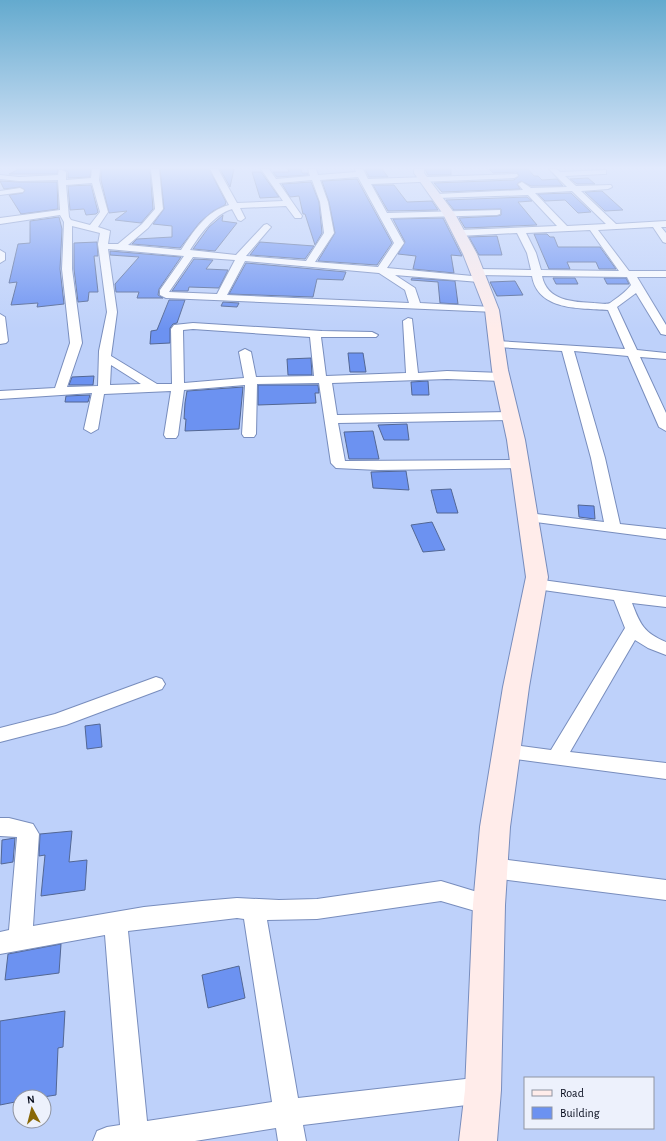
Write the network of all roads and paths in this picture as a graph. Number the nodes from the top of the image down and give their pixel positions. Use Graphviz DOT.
graph roads {
  1 [pos="66,222"];
  2 [pos="80,222"];
  3 [pos="96,222"];
  4 [pos="148,222"];
  5 [pos="208,222"];
  6 [pos="327,222"];
  7 [pos="387,222"];
  8 [pos="450,222"];
  9 [pos="507,222"];
  10 [pos="538,222"];
  11 [pos="559,222"];
  12 [pos="609,222"];
  13 [pos="655,224"];
  14 [pos="666,224"];
  15 [pos="613,226"];
  16 [pos="93,227"];
  17 [pos="267,227"];
  18 [pos="592,227"];
  19 [pos="564,228"];
  20 [pos="666,240"];
  21 [pos="104,246"];
  22 [pos="121,247"];
  23 [pos="0,253"];
  24 [pos="188,253"];
  25 [pos="241,257"];
  26 [pos="0,260"];
  27 [pos="309,264"];
  28 [pos="381,270"];
  29 [pos="536,273"];
  30 [pos="628,274"];
  31 [pos="666,274"];
  32 [pos="478,276"];
  33 [pos="636,285"];
  34 [pos="221,297"];
  35 [pos="415,306"];
  36 [pos="612,307"];
  37 [pos="492,310"];
  38 [pos="0,317"];
  39 [pos="408,321"];
  40 [pos="665,332"];
  41 [pos="315,334"];
  42 [pos="372,335"];
  43 [pos="1,344"];
  44 [pos="496,344"];
  45 [pos="567,348"];
  46 [pos="245,352"];
  47 [pos="634,353"];
  48 [pos="666,356"];
  49 [pos="105,357"];
  50 [pos="412,377"];
  51 [pos="502,378"];
  52 [pos="323,380"];
  53 [pos="251,382"];
  54 [pos="178,387"];
  55 [pos="155,388"];
  56 [pos="102,390"];
  57 [pos="60,391"];
  58 [pos="0,395"];
  59 [pos="511,416"];
  60 [pos="331,419"];
  61 [pos="666,427"];
  62 [pos="91,429"];
  63 [pos="250,434"];
  64 [pos="170,435"];
  65 [pos="520,464"];
  66 [pos="528,517"];
  67 [pos="613,528"];
  68 [pos="666,534"];
  69 [pos="535,584"];
  70 [pos="621,596"];
  71 [pos="666,602"];
  72 [pos="632,629"];
  73 [pos="666,649"];
  74 [pos="156,684"];
  75 [pos="0,735"];
  76 [pos="507,752"];
  77 [pos="556,758"];
  78 [pos="666,771"];
  79 [pos="0,827"];
  80 [pos="493,868"];
  81 [pos="666,890"];
  82 [pos="489,905"];
  83 [pos="254,909"];
  84 [pos="116,923"];
  85 [pos="10,941"];
  86 [pos="483,1090"];
  87 [pos="287,1113"];
  88 [pos="135,1139"];
  89 [pos="107,1141"];
  90 [pos="292,1141"];
  91 [pos="478,1141"];
  1 -- 57 [label="street"];
  2 -- 16 [label="street"];
  3 -- 16 [label="street"];
  4 -- 22 [label="street"];
  5 -- 24 [label="street"];
  6 -- 27 [label="street"];
  7 -- 28 [label="street"];
  8 -- 32 [label="street"];
  9 -- 29 [label="street"];
  10 -- 19 [label="street"];
  11 -- 19 [label="street"];
  12 -- 15 [label="street"];
  13 -- 14 [label="street"];
  13 -- 15 [label="street"];
  13 -- 20 [label="street"];
  15 -- 18 [label="street"];
  16 -- 21 [label="street"];
  17 -- 25 [label="street"];
  18 -- 19 [label="street"];
  18 -- 30 [label="street"];
  21 -- 22 [label="street"];
  21 -- 49 [label="street"];
  22 -- 24 [label="street"];
  23 -- 26 [label="street"];
  24 -- 25 [label="street"];
  24 -- 34 [label="street"];
  25 -- 27 [label="street"];
  25 -- 34 [label="street"];
  27 -- 28 [label="street"];
  28 -- 32 [label="street"];
  28 -- 35 [label="street"];
  29 -- 30 [label="street"];
  29 -- 32 [label="street"];
  29 -- 36 [label="street"];
  30 -- 31 [label="street"];
  30 -- 33 [label="street"];
  32 -- 37 [label="street"];
  33 -- 36 [label="street"];
  33 -- 40 [label="street"];
  34 -- 35 [label="street"];
  35 -- 37 [label="street"];
  36 -- 47 [label="street"];
  37 -- 44 [label="street"];
  38 -- 43 [label="street"];
  39 -- 50 [label="street"];
  41 -- 42 [label="street"];
  41 -- 52 [label="street"];
  41 -- 54 [label="street"];
  44 -- 45 [label="street"];
  44 -- 51 [label="street"];
  45 -- 47 [label="street"];
  45 -- 67 [label="street"];
  46 -- 53 [label="street"];
  47 -- 48 [label="street"];
  47 -- 61 [label="street"];
  49 -- 55 [label="street"];
  49 -- 56 [label="street"];
  50 -- 51 [label="street"];
  50 -- 52 [label="street"];
  51 -- 59 [label="street"];
  52 -- 53 [label="street"];
  52 -- 60 [label="street"];
  53 -- 54 [label="street"];
  53 -- 63 [label="street"];
  54 -- 55 [label="street"];
  54 -- 64 [label="street"];
  55 -- 56 [label="street"];
  56 -- 57 [label="street"];
  56 -- 62 [label="street"];
  57 -- 58 [label="street"];
  59 -- 60 [label="street"];
  59 -- 65 [label="street"];
  60 -- 65 [label="street"];
  65 -- 66 [label="street"];
  66 -- 67 [label="street"];
  66 -- 69 [label="street"];
  67 -- 68 [label="street"];
  69 -- 70 [label="street"];
  69 -- 76 [label="street"];
  70 -- 71 [label="street"];
  70 -- 72 [label="street"];
  72 -- 73 [label="street"];
  72 -- 77 [label="street"];
  74 -- 75 [label="street"];
  76 -- 77 [label="street"];
  76 -- 80 [label="street"];
  77 -- 78 [label="street"];
  79 -- 85 [label="street"];
  80 -- 81 [label="street"];
  80 -- 82 [label="street"];
  82 -- 83 [label="street"];
  82 -- 86 [label="street"];
  83 -- 84 [label="street"];
  83 -- 87 [label="street"];
  84 -- 85 [label="street"];
  84 -- 88 [label="street"];
  86 -- 87 [label="street"];
  86 -- 91 [label="street"];
  87 -- 88 [label="street"];
  87 -- 90 [label="street"];
  88 -- 89 [label="street"];
}
